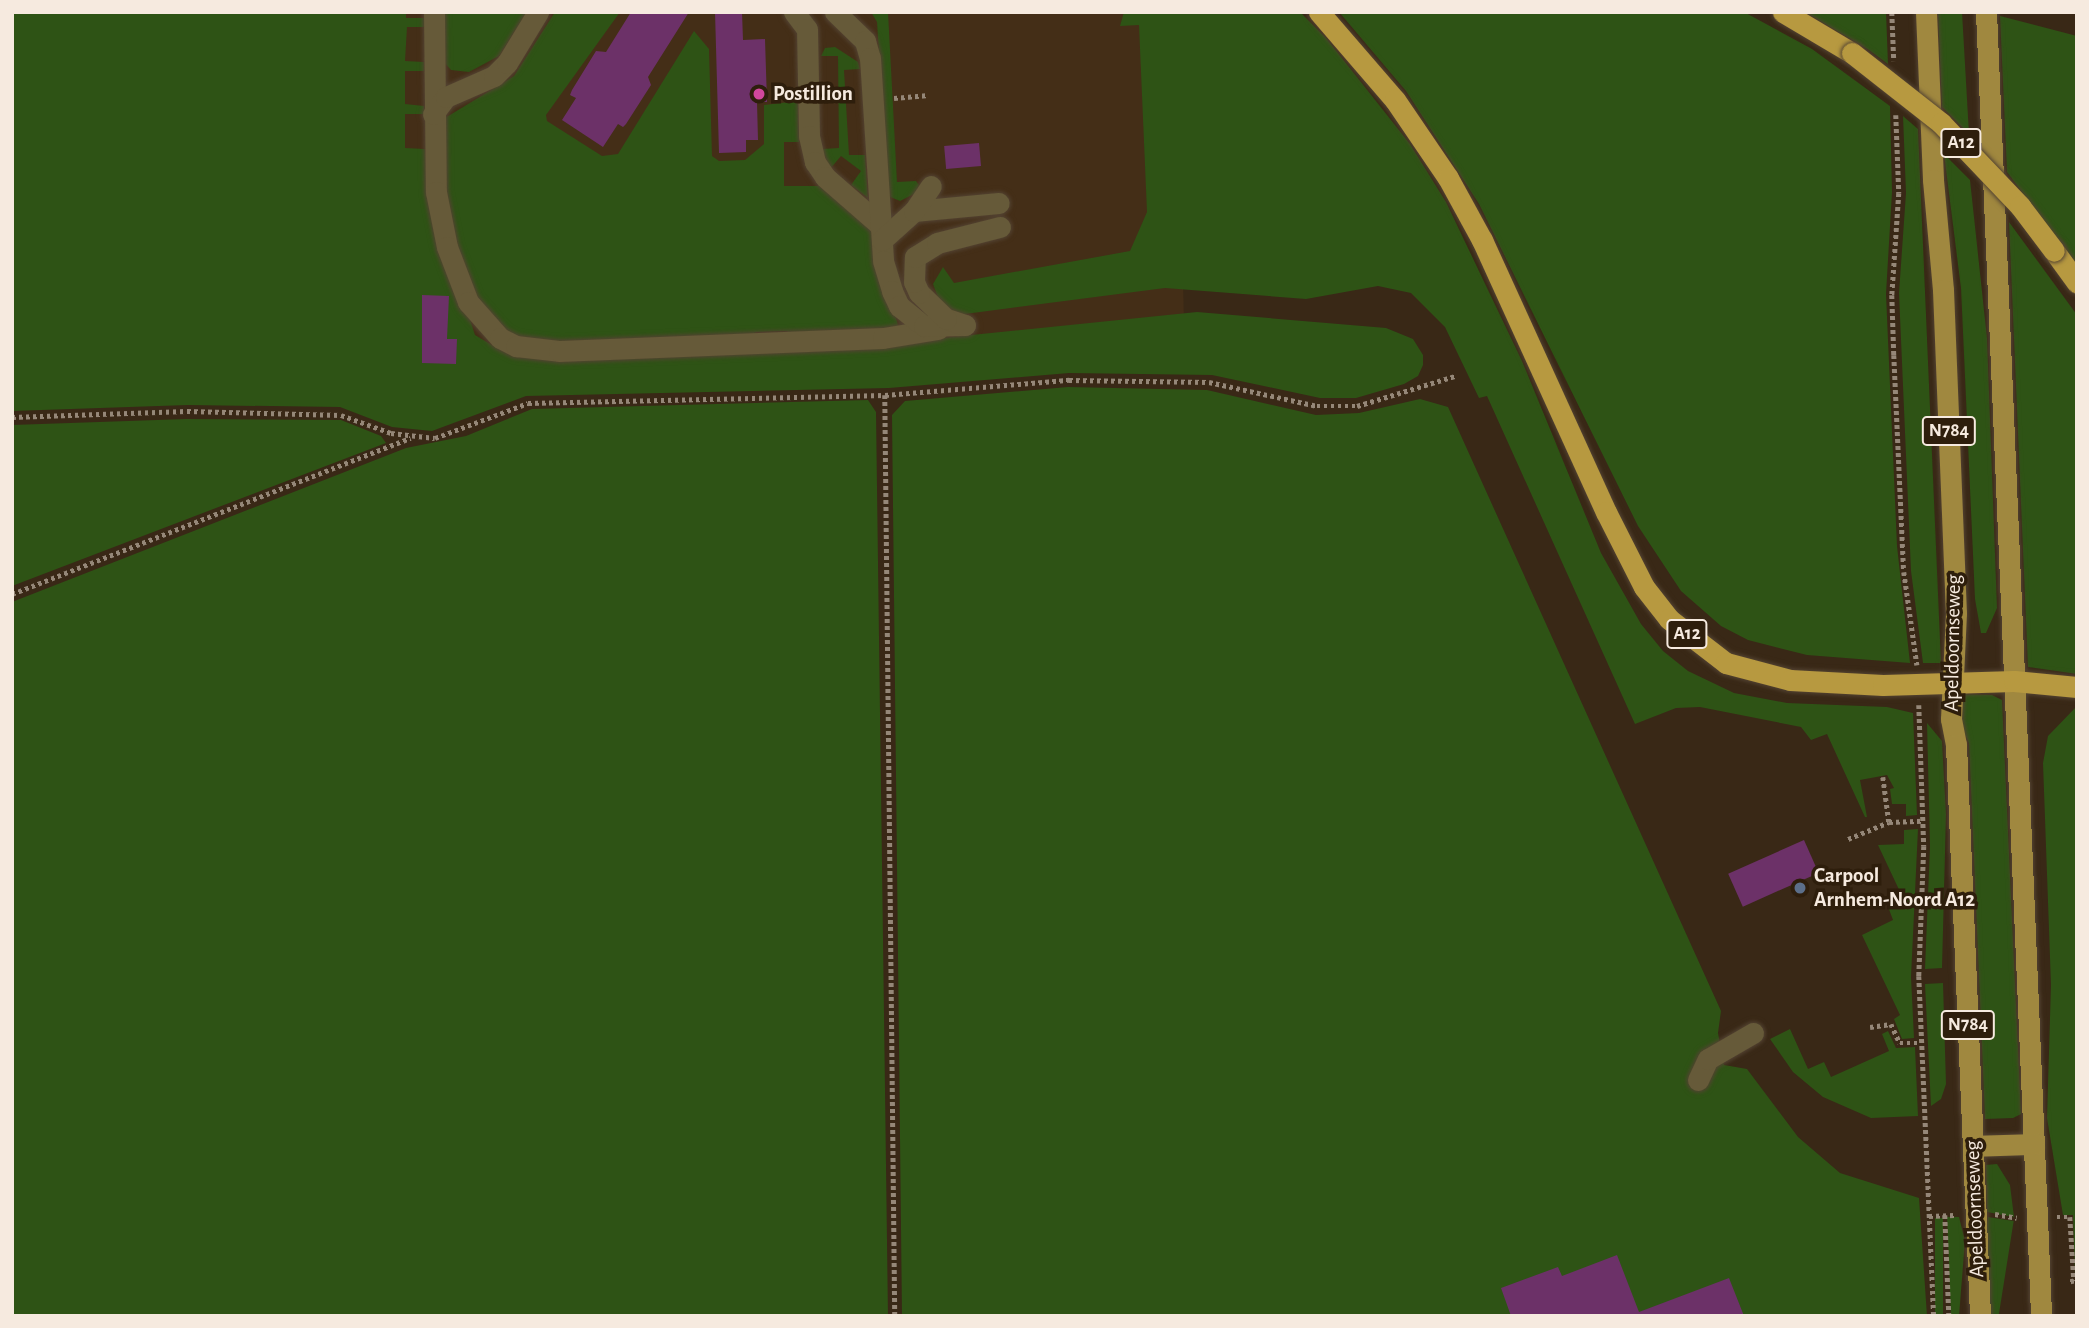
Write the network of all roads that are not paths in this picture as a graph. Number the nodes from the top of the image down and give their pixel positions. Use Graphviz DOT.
graph roads {
  1 [pos="434,12"];
  2 [pos="538,12"];
  3 [pos="794,12"];
  4 [pos="1319,12"];
  5 [pos="1783,12"];
  6 [pos="1926,12"];
  7 [pos="1986,12"];
  8 [pos="837,14"];
  9 [pos="807,29"];
  10 [pos="433,114"];
  11 [pos="931,186"];
  12 [pos="999,203"];
  13 [pos="914,211"];
  14 [pos="1000,227"];
  15 [pos="881,233"];
  16 [pos="2077,283"];
  17 [pos="938,329"];
  18 [pos="2014,681"];
  19 [pos="1950,682"];
  20 [pos="2077,687"];
  21 [pos="1753,1033"];
  22 [pos="1698,1080"];
  23 [pos="2034,1144"];
  24 [pos="1973,1146"];
  25 [pos="1980,1316"];
  26 [pos="2041,1316"];
  1 -- 10 [label="lane"];
  2 -- 10 [label="lane"];
  3 -- 9 [label="lane"];
  4 -- 19 [label="highway, A12"];
  5 -- 16 [label="highway, A12, bridge"];
  6 -- 19 [label="main road, Apeldoornseweg / N784"];
  7 -- 18 [label="main road, N784"];
  8 -- 9 [label="lane"];
  8 -- 15 [label="lane"];
  9 -- 15 [label="lane"];
  10 -- 17 [label="lane"];
  11 -- 13 [label="lane"];
  12 -- 13 [label="lane"];
  13 -- 15 [label="lane"];
  14 -- 17 [label="lane"];
  15 -- 17 [label="lane"];
  18 -- 19 [label="highway"];
  18 -- 20 [label="highway"];
  18 -- 23 [label="main road, N784"];
  19 -- 24 [label="main road, Apeldoornseweg / N784"];
  21 -- 22 [label="lane"];
  23 -- 24 [label="main road"];
  23 -- 26 [label="main road, N784"];
  24 -- 25 [label="main road, Apeldoornseweg / N784"];
}
